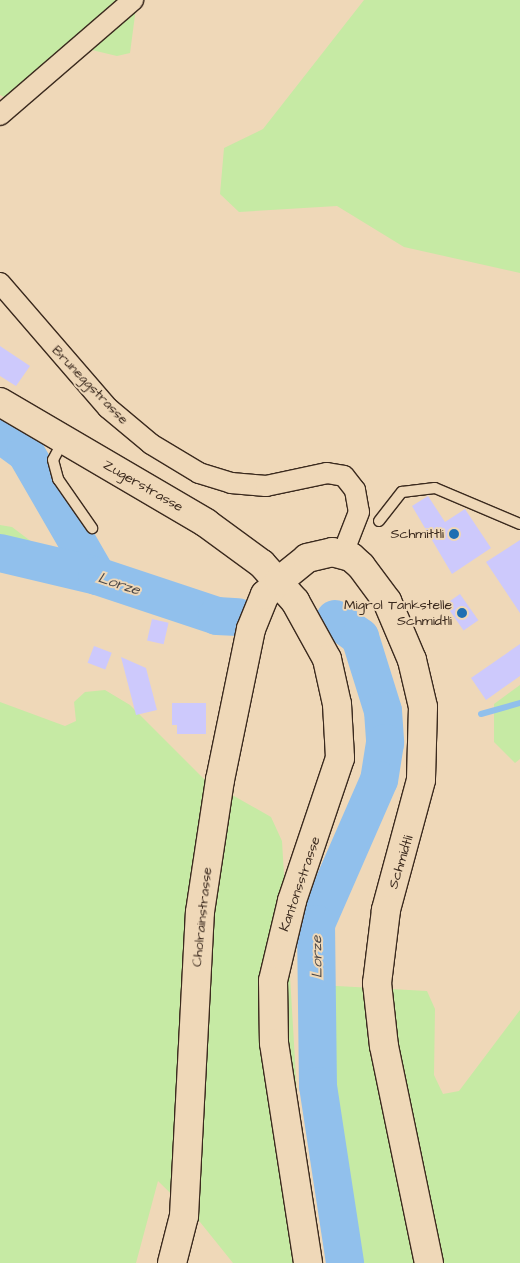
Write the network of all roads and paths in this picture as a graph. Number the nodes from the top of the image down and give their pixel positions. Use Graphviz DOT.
graph roads {
  1 [pos="133,0"];
  2 [pos="0,115"];
  3 [pos="0,283"];
  4 [pos="0,402"];
  5 [pos="64,440"];
  6 [pos="380,521"];
  7 [pos="520,524"];
  8 [pos="92,528"];
  9 [pos="343,553"];
  10 [pos="279,581"];
  11 [pos="172,1263"];
  12 [pos="308,1263"];
  13 [pos="429,1263"];
  1 -- 2 [label="street"];
  3 -- 9 [label="street, Bruneggstrasse"];
  4 -- 5 [label="street, Zugerstrasse"];
  5 -- 8 [label="lane"];
  5 -- 10 [label="street, Zugerstrasse"];
  6 -- 7 [label="lane"];
  9 -- 10 [label="street"];
  9 -- 13 [label="street, Schmidtli"];
  10 -- 11 [label="street, Cholrainstrasse"];
  10 -- 12 [label="street, Kantonsstrasse"];
}
